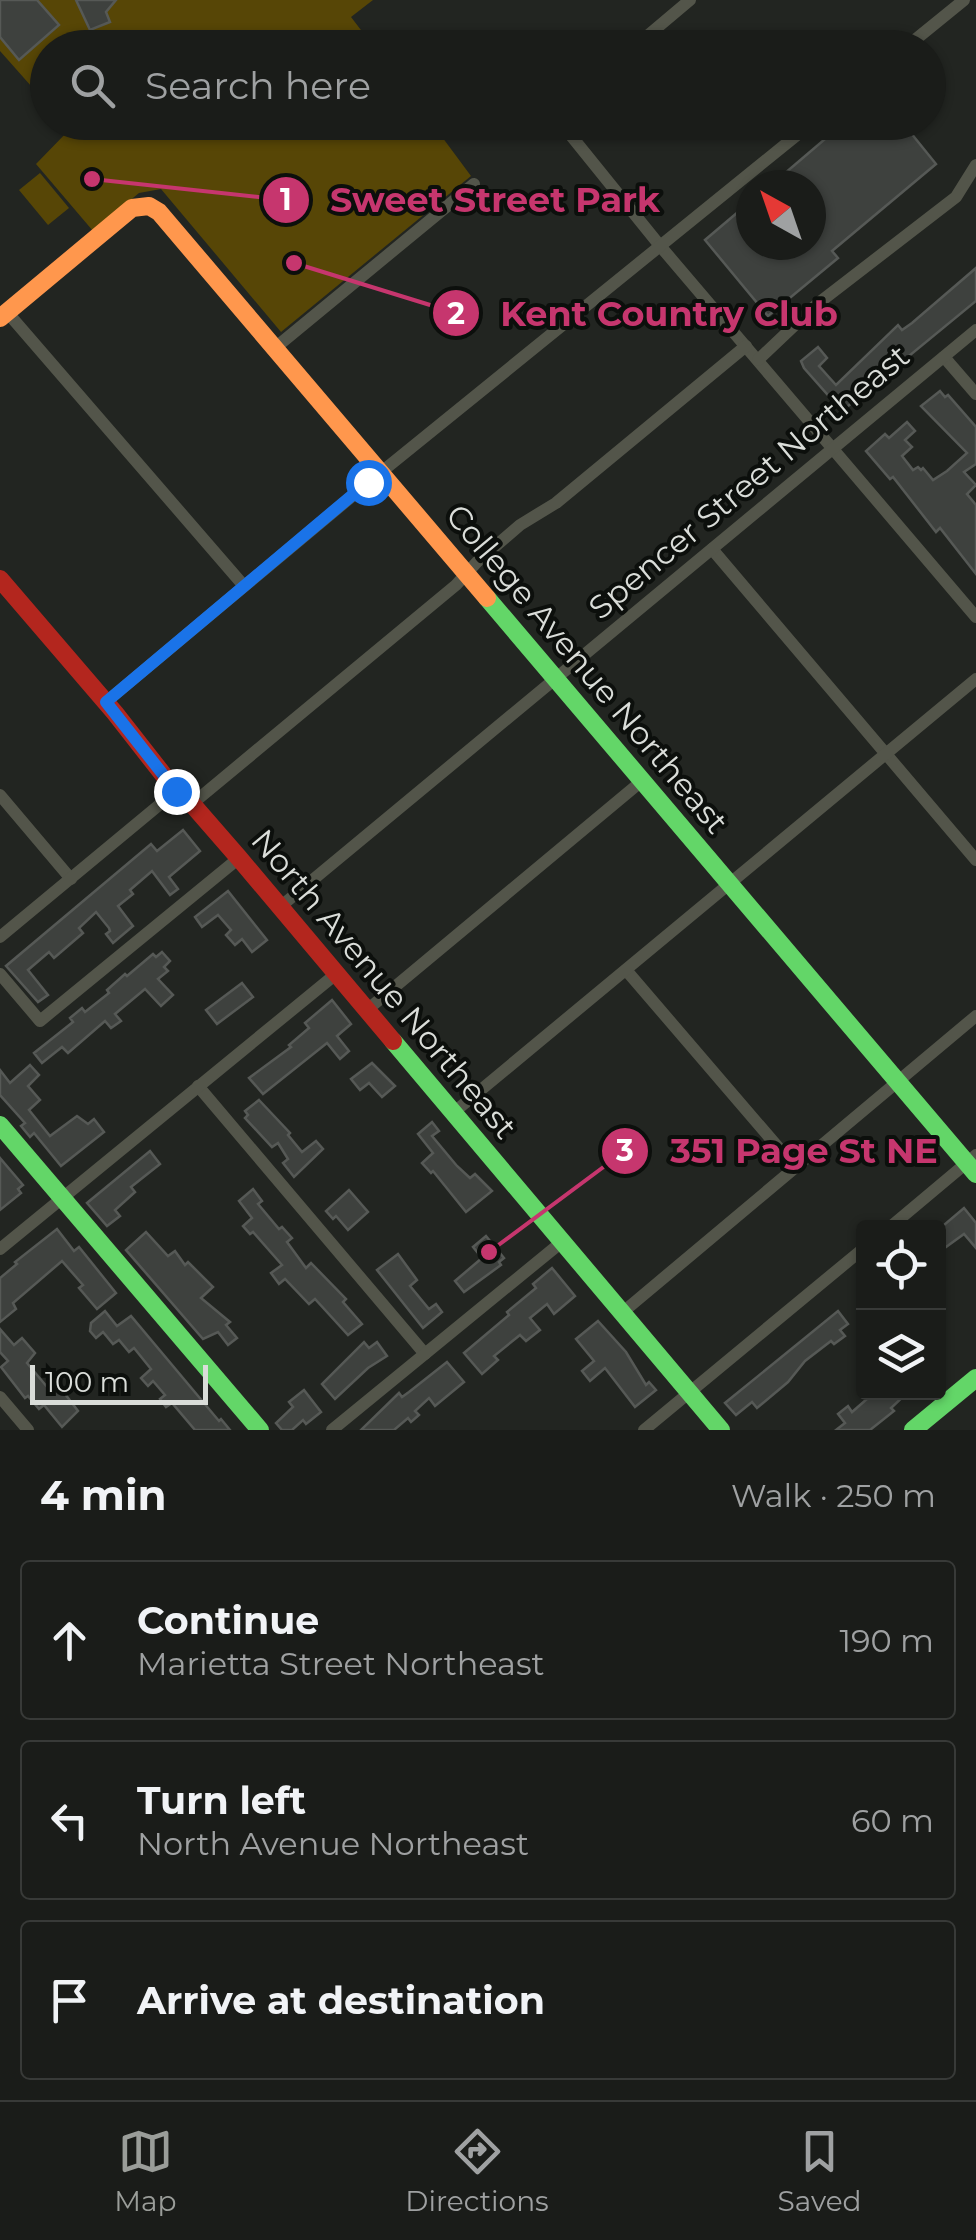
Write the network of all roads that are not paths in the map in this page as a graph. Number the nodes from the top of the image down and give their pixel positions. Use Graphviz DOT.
graph roads {
  1 [pos="690,0"];
  2 [pos="964,0"];
  3 [pos="654,30"];
  4 [pos="927,30"];
  5 [pos="575,140"];
  6 [pos="791,140"];
  7 [pos="976,165"];
  8 [pos="474,184"];
  9 [pos="661,247"];
  10 [pos="4,315"];
  11 [pos="976,330"];
  12 [pos="746,346"];
  13 [pos="276,348"];
  14 [pos="944,356"];
  15 [pos="758,360"];
  16 [pos="976,394"];
  17 [pos="832,449"];
  18 [pos="380,473"];
  19 [pos="712,549"];
  20 [pos="466,574"];
  21 [pos="0,579"];
  22 [pos="244,586"];
  23 [pos="976,617"];
  24 [pos="555,678"];
  25 [pos="976,678"];
  26 [pos="106,702"];
  27 [pos="885,754"];
  28 [pos="643,780"];
  29 [pos="176,791"];
  30 [pos="3,804"];
  31 [pos="192,804"];
  32 [pos="239,858"];
  33 [pos="976,860"];
  34 [pos="70,879"];
  35 [pos="730,882"];
  36 [pos="280,908"];
  37 [pos="0,937"];
  38 [pos="626,970"];
  39 [pos="0,974"];
  40 [pos="336,974"];
  41 [pos="367,1010"];
  42 [pos="976,1016"];
  43 [pos="897,1081"];
  44 [pos="198,1086"];
  45 [pos="453,1113"];
  46 [pos="0,1125"];
  47 [pos="973,1164"];
  48 [pos="794,1167"];
  49 [pos="62,1199"];
  50 [pos="900,1220"];
  51 [pos="563,1242"];
  52 [pos="0,1249"];
  53 [pos="856,1255"];
  54 [pos="623,1312"];
  55 [pos="425,1354"];
  56 [pos="976,1378"];
  57 [pos="689,1393"];
  58 [pos="0,1397"];
  59 [pos="28,1430"];
  60 [pos="260,1430"];
  61 [pos="332,1430"];
  62 [pos="644,1430"];
  63 [pos="721,1430"];
  64 [pos="913,1430"];
  1 -- 3 [label="street"];
  2 -- 4 [label="street"];
  5 -- 9 [label="street"];
  6 -- 9 [label="street"];
  7 -- 15 [label="street"];
  8 -- 13 [label="street"];
  9 -- 12 [label="street"];
  9 -- 18 [label="street"];
  10 -- 13 [label="street, College Avenue Northeast"];
  10 -- 22 [label="street"];
  11 -- 14 [label="street, Spencer Street Northeast"];
  12 -- 15 [label="street"];
  12 -- 20 [label="street"];
  13 -- 18 [label="street, College Avenue Northeast"];
  14 -- 16 [label="street"];
  14 -- 17 [label="street, Spencer Street Northeast"];
  15 -- 17 [label="street"];
  17 -- 19 [label="street, Spencer Street Northeast"];
  17 -- 23 [label="street"];
  18 -- 20 [label="street, College Avenue Northeast"];
  18 -- 22 [label="street"];
  19 -- 24 [label="street, Spencer Street Northeast"];
  19 -- 27 [label="street"];
  20 -- 24 [label="street, College Avenue Northeast"];
  20 -- 31 [label="street"];
  21 -- 26 [label="street, North Avenue Northeast"];
  22 -- 26 [label="street"];
  24 -- 28 [label="street, College Avenue Northeast"];
  24 -- 36 [label="street, Spencer Street Northeast"];
  25 -- 27 [label="street"];
  26 -- 29 [label="street, North Avenue Northeast"];
  27 -- 33 [label="street"];
  27 -- 35 [label="street"];
  28 -- 35 [label="street, College Avenue Northeast"];
  28 -- 41 [label="street"];
  29 -- 31 [label="street, North Avenue Northeast"];
  29 -- 34 [label="street"];
  30 -- 34 [label="street"];
  31 -- 32 [label="street, North Avenue Northeast"];
  32 -- 36 [label="street, North Avenue Northeast"];
  32 -- 39 [label="street"];
  34 -- 37 [label="street"];
  35 -- 38 [label="street"];
  35 -- 43 [label="street, College Avenue Northeast"];
  36 -- 40 [label="street, North Avenue Northeast"];
  38 -- 45 [label="street"];
  38 -- 48 [label="street"];
  40 -- 41 [label="street, North Avenue Northeast"];
  40 -- 44 [label="street"];
  41 -- 45 [label="street, North Avenue Northeast"];
  42 -- 43 [label="street"];
  43 -- 47 [label="street, College Avenue Northeast"];
  43 -- 48 [label="street"];
  44 -- 49 [label="street"];
  44 -- 55 [label="street"];
  45 -- 51 [label="street, North Avenue Northeast"];
  46 -- 49 [label="street"];
  47 -- 50 [label="street"];
  48 -- 54 [label="street"];
  49 -- 52 [label="street"];
  49 -- 60 [label="street"];
  51 -- 54 [label="street, North Avenue Northeast"];
  51 -- 55 [label="street"];
  53 -- 57 [label="street"];
  54 -- 57 [label="street, North Avenue Northeast"];
  55 -- 61 [label="street"];
  56 -- 64 [label="street"];
  57 -- 62 [label="street"];
  57 -- 63 [label="street, North Avenue Northeast"];
  58 -- 59 [label="street"];
}
